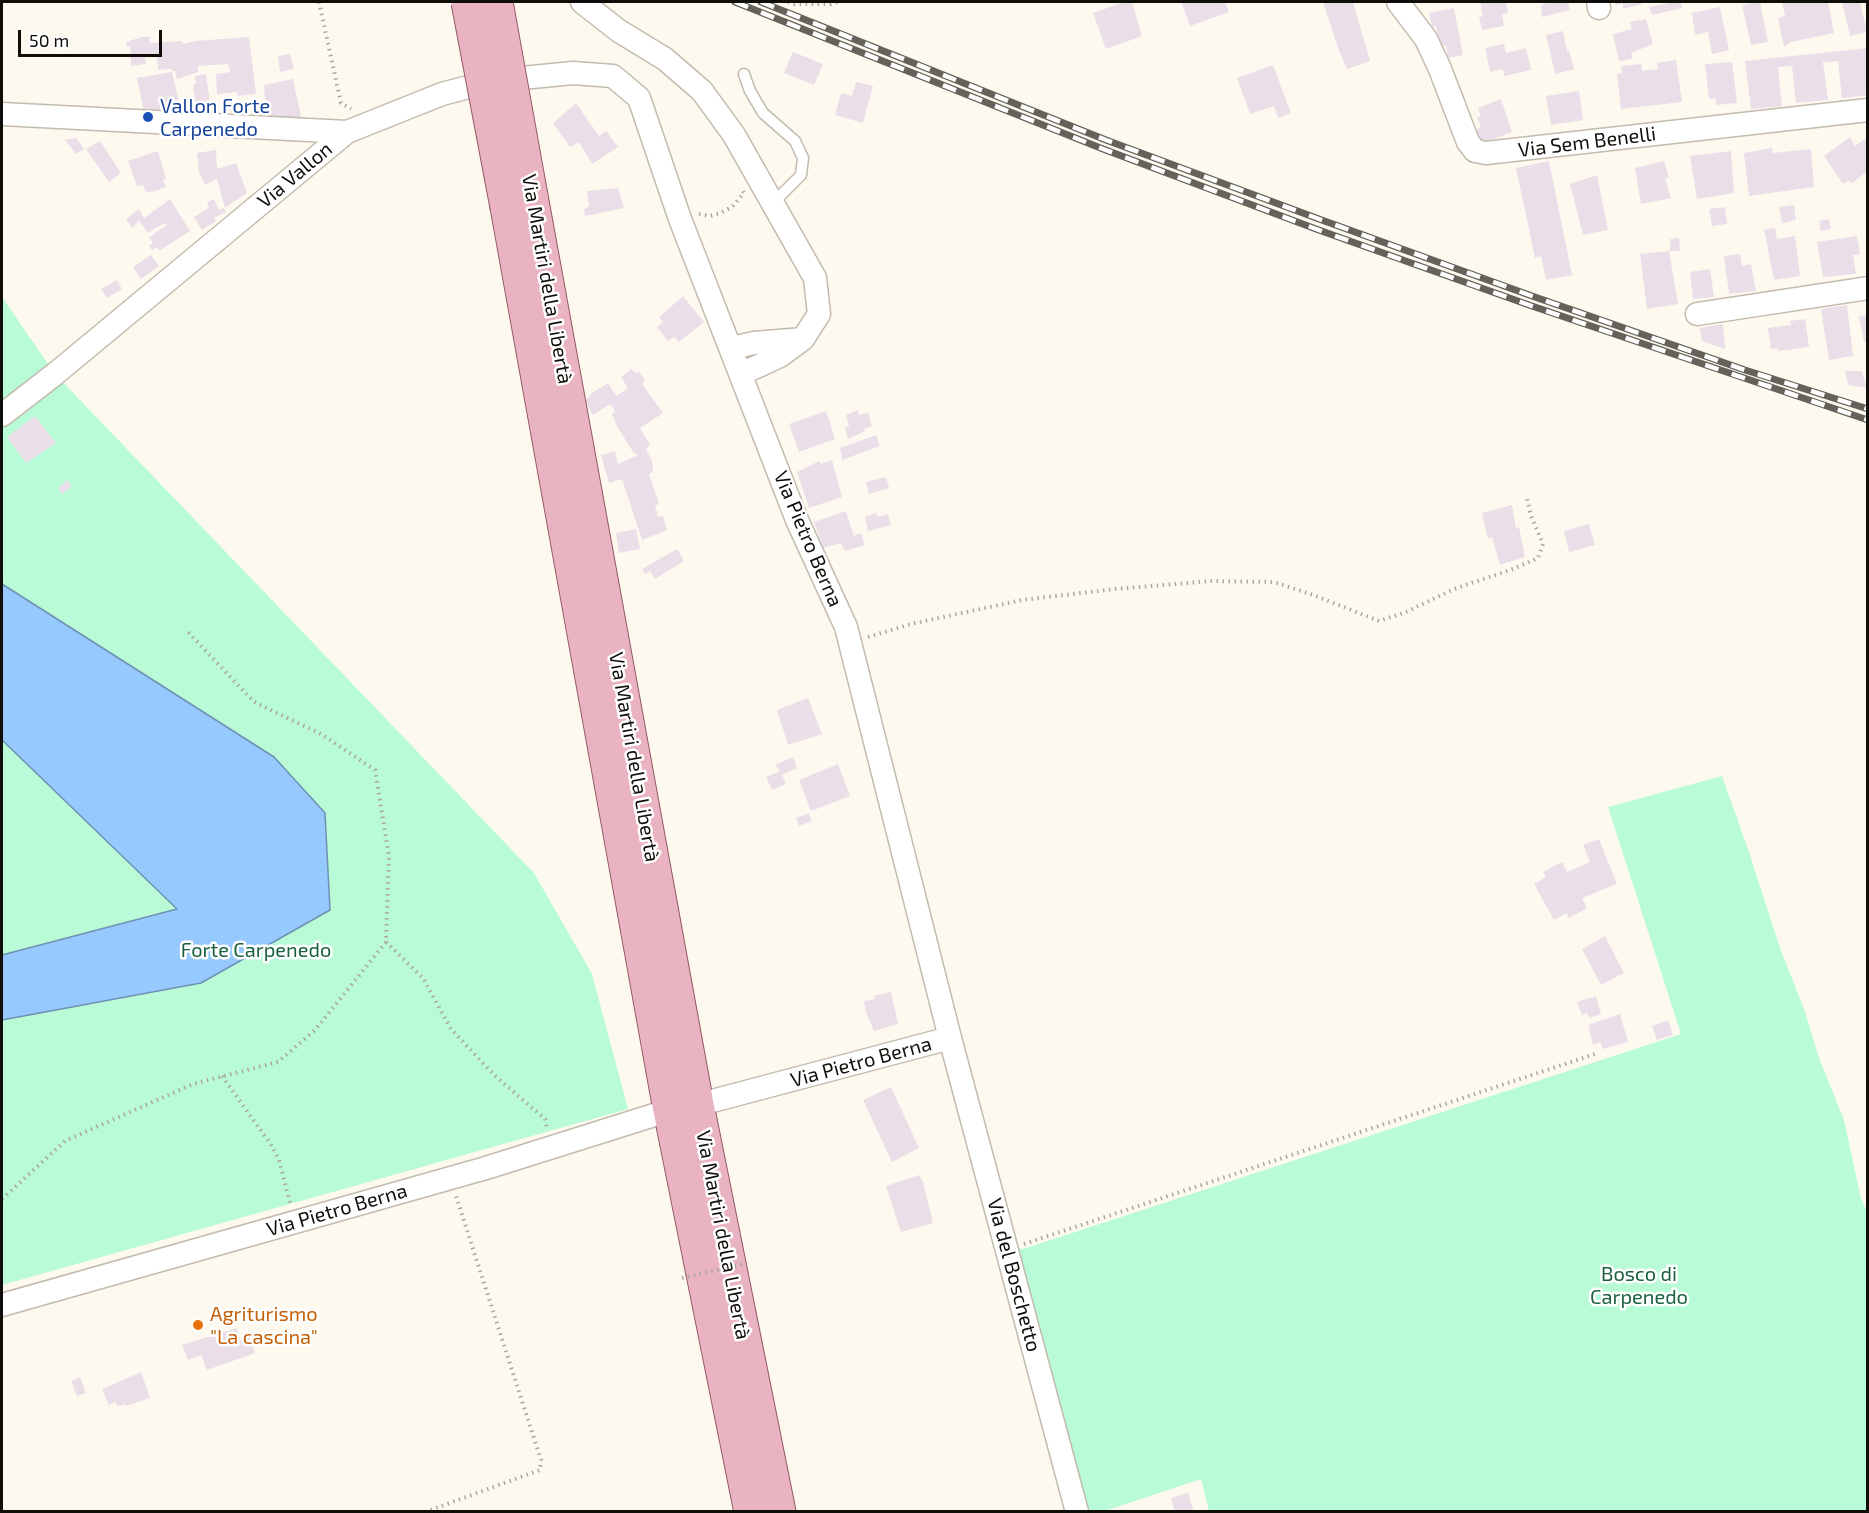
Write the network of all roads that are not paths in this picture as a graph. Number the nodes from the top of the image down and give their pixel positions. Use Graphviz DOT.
graph roads {
  1 [pos="468,2"];
  2 [pos="496,2"];
  3 [pos="582,2"];
  4 [pos="1398,2"];
  5 [pos="744,74"];
  6 [pos="1868,110"];
  7 [pos="2,114"];
  8 [pos="347,132"];
  9 [pos="519,202"];
  10 [pos="774,202"];
  11 [pos="1868,288"];
  12 [pos="1697,314"];
  13 [pos="804,339"];
  14 [pos="731,348"];
  15 [pos="741,374"];
  16 [pos="2,415"];
  17 [pos="950,1038"];
  18 [pos="684,1108"];
  19 [pos="2,1305"];
  20 [pos="751,1512"];
  21 [pos="779,1512"];
  22 [pos="1077,1512"];
  1 -- 9 [label="main road, Via Martiri della Libertà, bridge"];
  2 -- 9 [label="main road, Via Martiri della Libertà, bridge"];
  3 -- 10 [label="street"];
  4 -- 6 [label="street, Via Sem Benelli"];
  5 -- 10 [label="lane"];
  7 -- 8 [label="street, Via Vallon"];
  8 -- 14 [label="street, Via Pietro Berna"];
  8 -- 16 [label="street, Via Vallon"];
  9 -- 18 [label="main road, Via Martiri della Libertà"];
  10 -- 13 [label="street"];
  11 -- 12 [label="street"];
  13 -- 14 [label="street"];
  13 -- 15 [label="street"];
  14 -- 15 [label="street, Via Pietro Berna"];
  15 -- 17 [label="street, Via Pietro Berna"];
  17 -- 18 [label="street, Via Pietro Berna"];
  17 -- 22 [label="street, Via del Boschetto"];
  18 -- 19 [label="street, Via Pietro Berna"];
  18 -- 20 [label="main road, Via Martiri della Libertà"];
  18 -- 21 [label="main road, Via Martiri della Libertà"];
}
